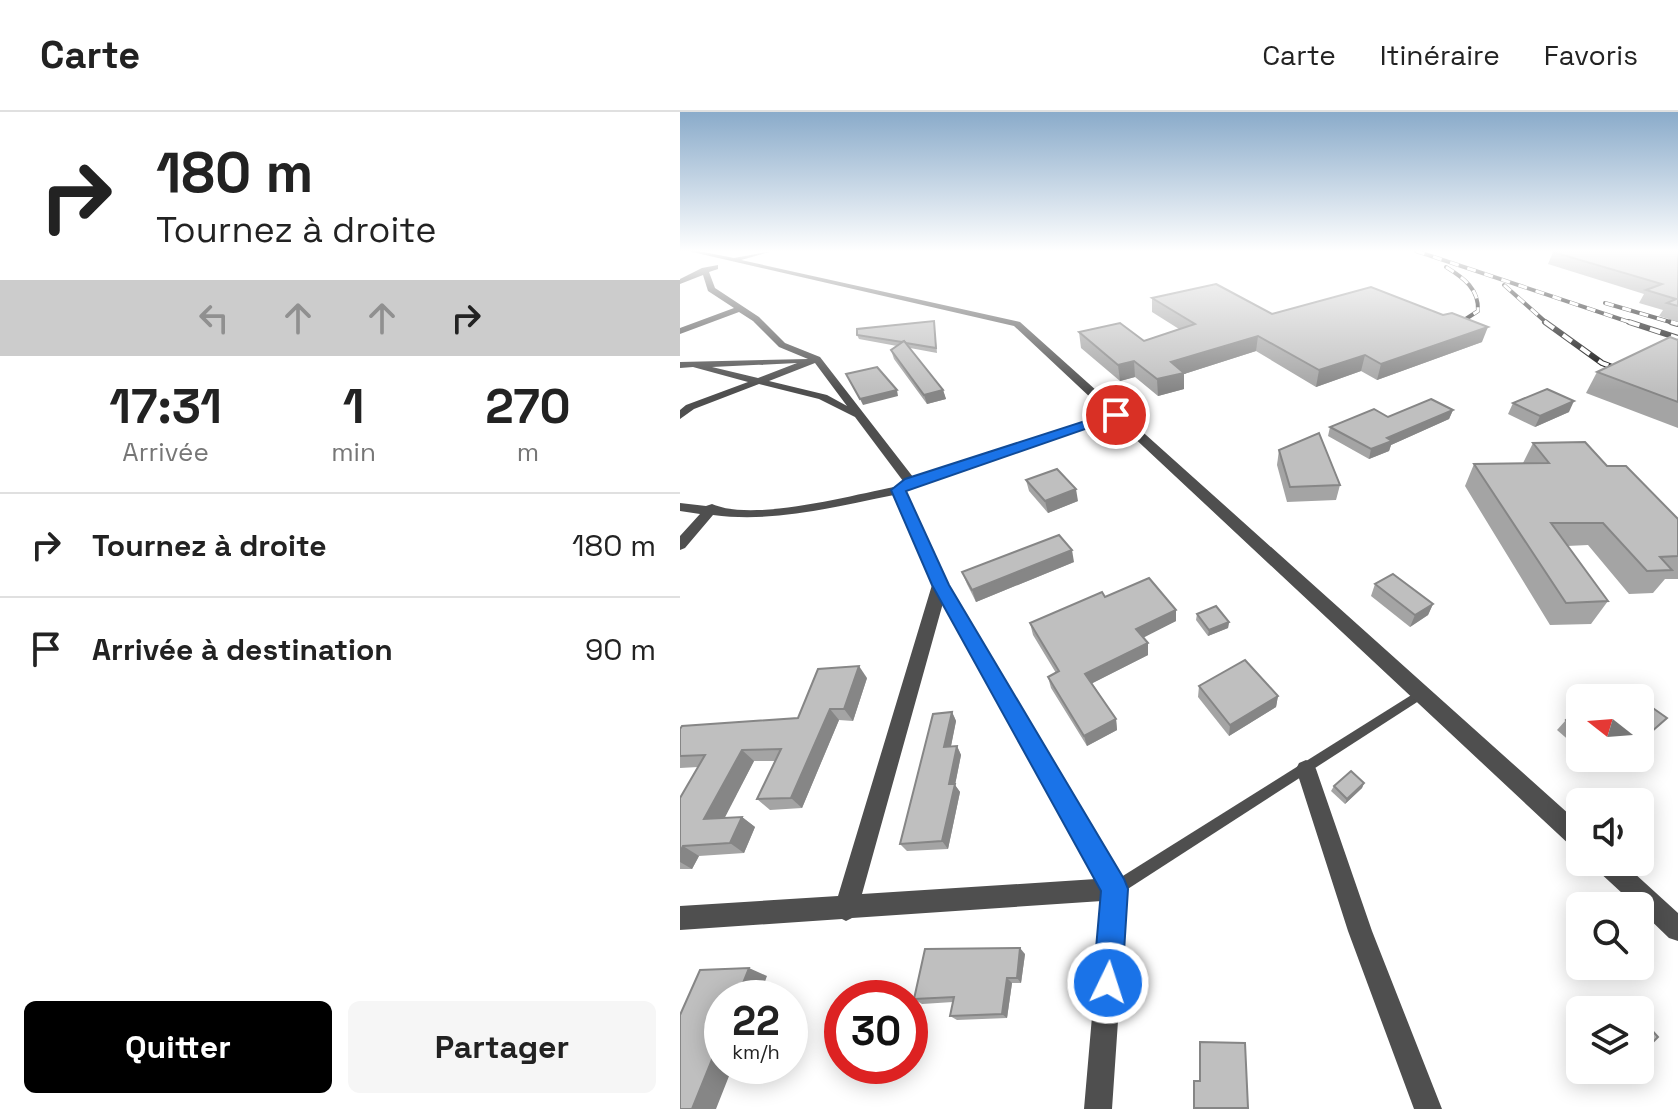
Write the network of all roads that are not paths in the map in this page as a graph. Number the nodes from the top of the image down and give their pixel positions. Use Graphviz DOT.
graph roads {
  1 [pos="724,298"];
  2 [pos="892,298"];
  3 [pos="741,308"];
  4 [pos="680,331"];
  5 [pos="817,359"];
  6 [pos="680,365"];
  7 [pos="697,366"];
  8 [pos="763,380"];
  9 [pos="1116,415"];
  10 [pos="680,416"];
  11 [pos="868,425"];
  12 [pos="904,486"];
  13 [pos="680,507"];
  14 [pos="712,508"];
  15 [pos="680,545"];
  16 [pos="940,585"];
  17 [pos="1421,694"];
  18 [pos="1306,769"];
  19 [pos="1566,826"];
  20 [pos="1620,876"];
  21 [pos="1115,889"];
  22 [pos="846,909"];
  23 [pos="680,918"];
  24 [pos="1678,929"];
  25 [pos="1098,1109"];
  26 [pos="1428,1109"];
  1 -- 3 [label="street"];
  2 -- 9 [label="street"];
  3 -- 4 [label="street"];
  3 -- 5 [label="street"];
  5 -- 7 [label="street"];
  5 -- 8 [label="street"];
  5 -- 11 [label="street"];
  6 -- 7 [label="street"];
  7 -- 8 [label="street"];
  8 -- 10 [label="street"];
  8 -- 11 [label="street"];
  9 -- 12 [label="street"];
  9 -- 17 [label="street"];
  11 -- 12 [label="street"];
  12 -- 14 [label="street"];
  12 -- 16 [label="street"];
  13 -- 14 [label="street"];
  14 -- 15 [label="street"];
  16 -- 21 [label="street"];
  16 -- 22 [label="street"];
  17 -- 18 [label="lane"];
  17 -- 19 [label="street"];
  18 -- 21 [label="lane"];
  18 -- 26 [label="street"];
  20 -- 24 [label="street"];
  21 -- 22 [label="street"];
  21 -- 25 [label="street"];
  22 -- 23 [label="street"];
}
